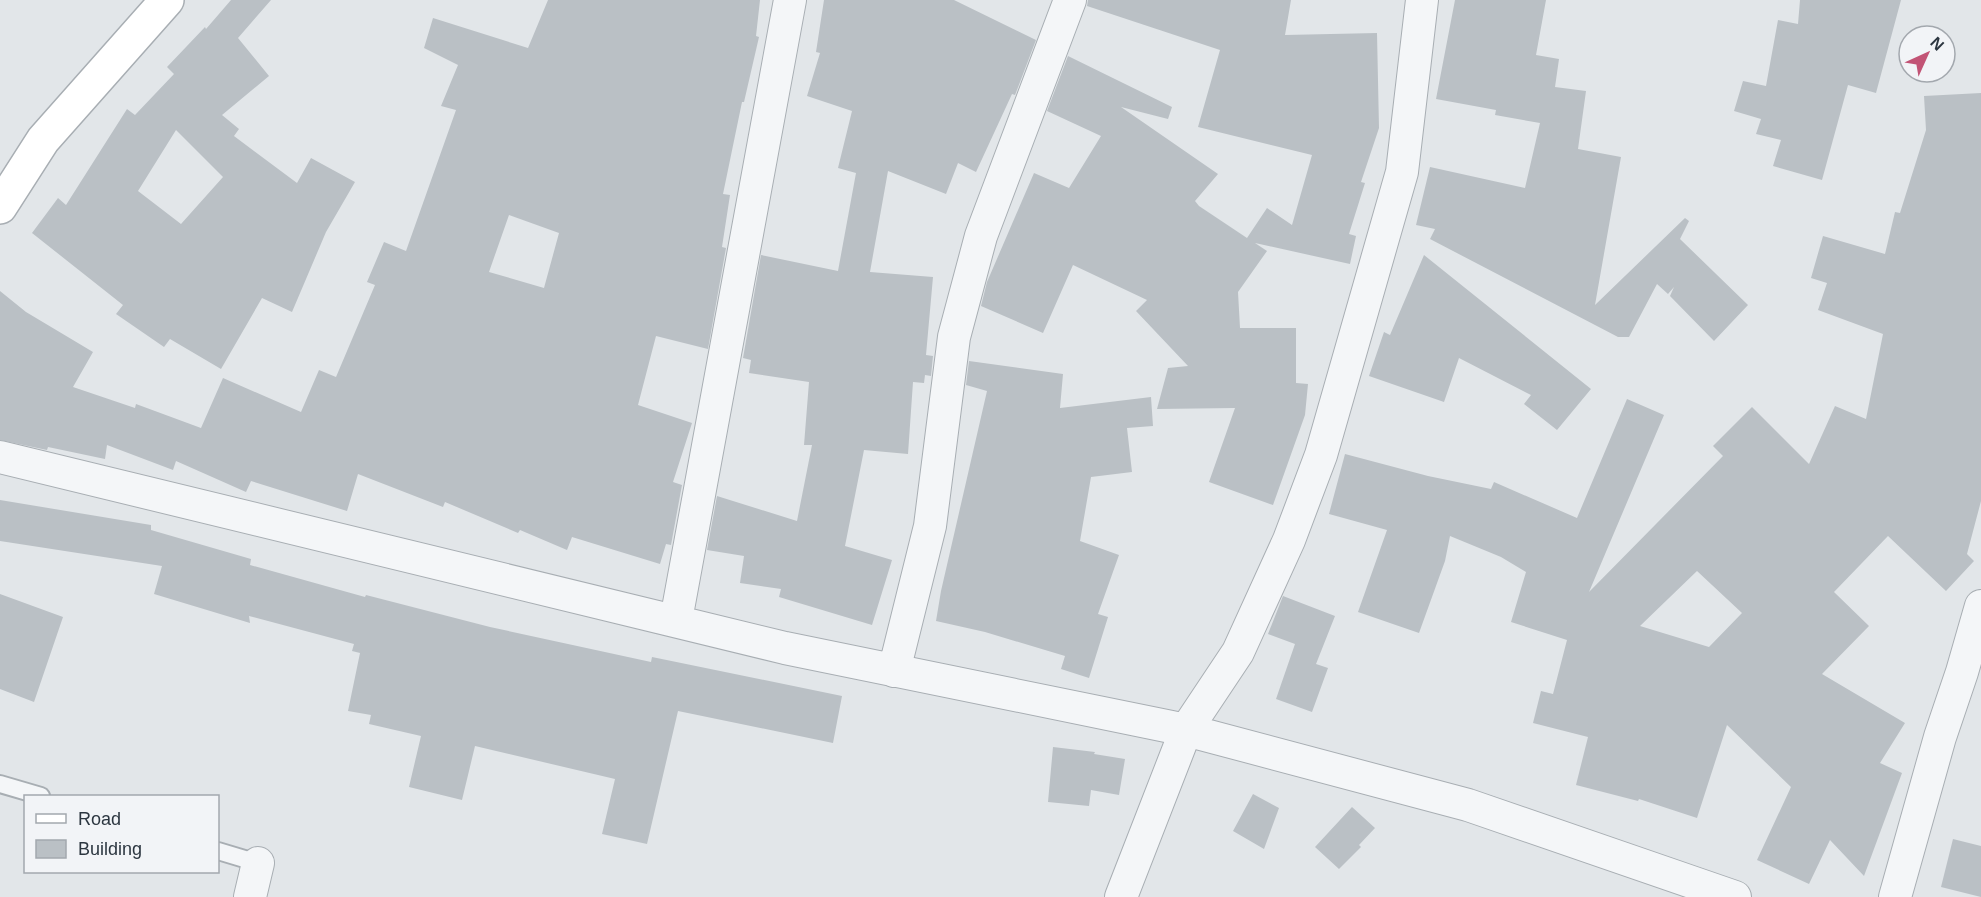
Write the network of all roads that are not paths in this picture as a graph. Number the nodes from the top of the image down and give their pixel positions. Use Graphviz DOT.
graph roads {
  1 [pos="167,0"];
  2 [pos="790,0"];
  3 [pos="1070,0"];
  4 [pos="1422,0"];
  5 [pos="0,207"];
  6 [pos="0,457"];
  7 [pos="1981,606"];
  8 [pos="675,620"];
  9 [pos="894,671"];
  10 [pos="1186,730"];
  11 [pos="0,784"];
  12 [pos="38,795"];
  13 [pos="219,851"];
  14 [pos="258,863"];
  15 [pos="250,897"];
  16 [pos="1121,897"];
  17 [pos="1735,897"];
  18 [pos="1894,897"];
  1 -- 5 [label="street"];
  2 -- 8 [label="street"];
  3 -- 9 [label="street"];
  4 -- 10 [label="street"];
  6 -- 8 [label="street"];
  7 -- 18 [label="street"];
  8 -- 9 [label="street"];
  9 -- 10 [label="street"];
  10 -- 16 [label="street"];
  10 -- 17 [label="street"];
  11 -- 12 [label="lane"];
  13 -- 14 [label="lane"];
  14 -- 15 [label="street"];
}
